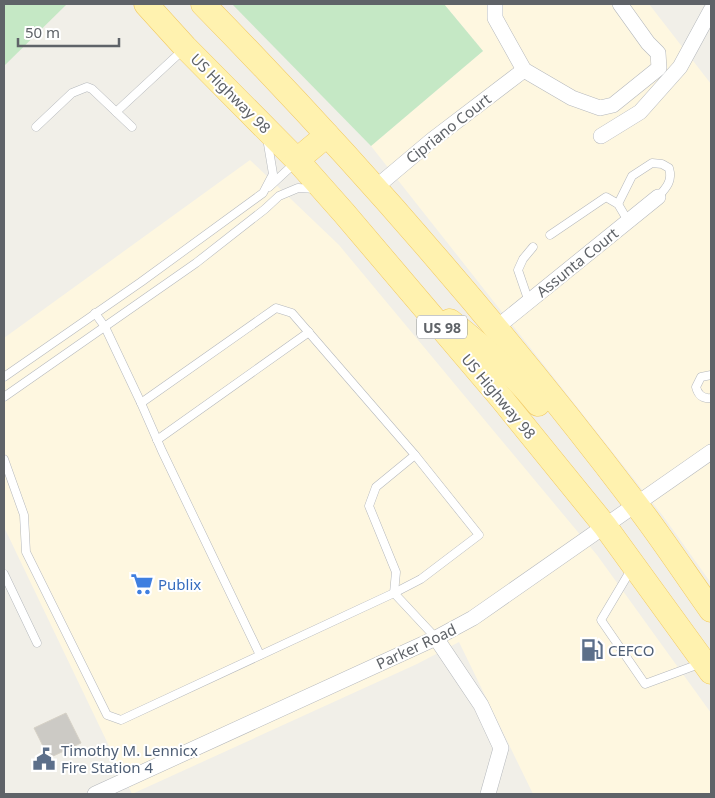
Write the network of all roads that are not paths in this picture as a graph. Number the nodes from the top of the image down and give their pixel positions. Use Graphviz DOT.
graph roads {
  1 [pos="146,4"];
  2 [pos="203,4"];
  3 [pos="495,4"];
  4 [pos="620,4"];
  5 [pos="711,10"];
  6 [pos="185,48"];
  7 [pos="524,70"];
  8 [pos="116,112"];
  9 [pos="36,127"];
  10 [pos="132,127"];
  11 [pos="266,128"];
  12 [pos="327,135"];
  13 [pos="601,136"];
  14 [pos="297,160"];
  15 [pos="375,188"];
  16 [pos="323,190"];
  17 [pos="263,193"];
  18 [pos="658,197"];
  19 [pos="618,204"];
  20 [pos="628,221"];
  21 [pos="550,235"];
  22 [pos="533,247"];
  23 [pos="411,291"];
  24 [pos="528,302"];
  25 [pos="95,313"];
  26 [pos="105,327"];
  27 [pos="496,328"];
  28 [pos="309,332"];
  29 [pos="711,375"];
  30 [pos="4,376"];
  31 [pos="4,397"];
  32 [pos="711,398"];
  33 [pos="141,403"];
  34 [pos="157,440"];
  35 [pos="711,452"];
  36 [pos="415,455"];
  37 [pos="4,459"];
  38 [pos="637,505"];
  39 [pos="605,526"];
  40 [pos="634,566"];
  41 [pos="4,574"];
  42 [pos="394,593"];
  43 [pos="711,610"];
  44 [pos="436,638"];
  45 [pos="37,643"];
  46 [pos="260,655"];
  47 [pos="709,660"];
  48 [pos="95,794"];
  49 [pos="488,794"];
  1 -- 6 [label="main road, US Highway 98 / US 98"];
  2 -- 12 [label="main road, US 98"];
  3 -- 7 [label="street"];
  4 -- 7 [label="street"];
  5 -- 13 [label="street"];
  6 -- 8 [label="lane"];
  6 -- 11 [label="main road, US Highway 98 / US 98"];
  7 -- 15 [label="street, Cipriano Court"];
  8 -- 9 [label="lane"];
  8 -- 10 [label="lane"];
  11 -- 14 [label="main road, US Highway 98 / US 98"];
  11 -- 17 [label="lane"];
  12 -- 14 [label="main road"];
  12 -- 15 [label="main road, US 98"];
  14 -- 16 [label="main road, US Highway 98 / US 98"];
  14 -- 17 [label="lane"];
  15 -- 27 [label="main road, US 98"];
  16 -- 23 [label="main road, US Highway 98 / US 98"];
  16 -- 26 [label="lane"];
  17 -- 25 [label="lane"];
  18 -- 19 [label="lane"];
  18 -- 20 [label="street, Assunta Court"];
  19 -- 20 [label="lane"];
  19 -- 21 [label="lane"];
  20 -- 24 [label="street, Assunta Court"];
  22 -- 24 [label="lane"];
  23 -- 38 [label="main road"];
  23 -- 39 [label="main road, US Highway 98 / US 98"];
  24 -- 27 [label="street, Assunta Court"];
  25 -- 26 [label="lane"];
  25 -- 30 [label="lane"];
  26 -- 31 [label="lane"];
  26 -- 33 [label="lane"];
  27 -- 38 [label="main road, US 98"];
  28 -- 33 [label="lane"];
  28 -- 34 [label="lane"];
  28 -- 36 [label="lane"];
  29 -- 32 [label="lane"];
  33 -- 34 [label="lane"];
  34 -- 46 [label="lane"];
  35 -- 38 [label="street, Parker Road"];
  36 -- 42 [label="lane"];
  36 -- 42 [label="lane"];
  37 -- 46 [label="lane"];
  38 -- 39 [label="street, Parker Road"];
  38 -- 43 [label="main road, US 98"];
  39 -- 40 [label="main road, US Highway 98 / US 98"];
  39 -- 44 [label="street, Parker Road"];
  39 -- 47 [label="main road"];
  40 -- 47 [label="main road, US Highway 98 / US 98"];
  40 -- 47 [label="lane"];
  41 -- 45 [label="lane"];
  42 -- 44 [label="lane"];
  42 -- 46 [label="lane"];
  44 -- 48 [label="street, Parker Road"];
  44 -- 49 [label="street"];
}
